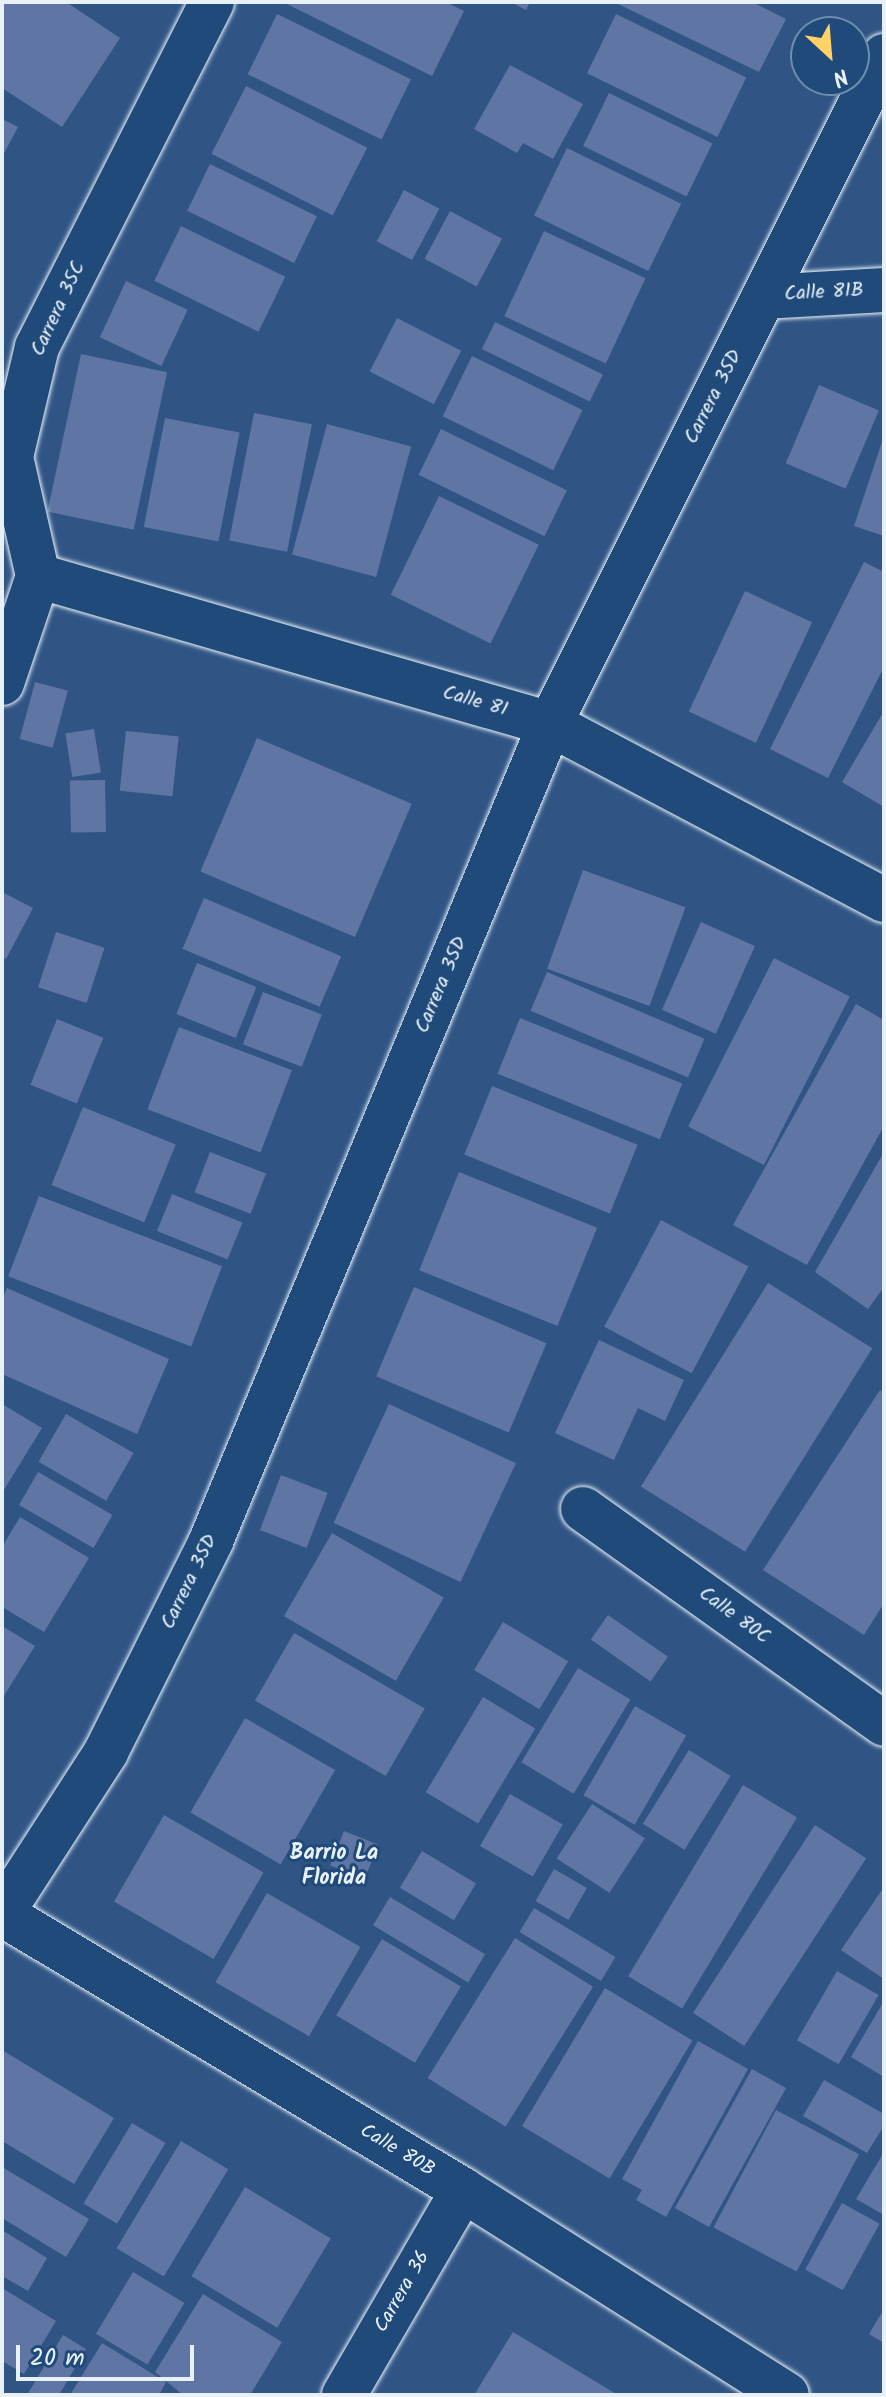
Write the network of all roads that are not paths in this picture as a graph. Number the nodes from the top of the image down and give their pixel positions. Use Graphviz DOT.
graph roads {
  1 [pos="212,2"];
  2 [pos="884,56"];
  3 [pos="884,290"];
  4 [pos="764,297"];
  5 [pos="38,576"];
  6 [pos="2,683"];
  7 [pos="550,724"];
  8 [pos="884,900"];
  9 [pos="583,1509"];
  10 [pos="884,1724"];
  11 [pos="2,1914"];
  12 [pos="463,2190"];
  13 [pos="344,2395"];
  14 [pos="787,2395"];
  1 -- 5 [label="street, Carrera 35C"];
  2 -- 4 [label="street, Carrera 35D"];
  3 -- 4 [label="street, Calle 81B"];
  4 -- 7 [label="street, Carrera 35D"];
  5 -- 6 [label="street"];
  5 -- 7 [label="street, Calle 81"];
  7 -- 8 [label="street, Calle 81"];
  7 -- 11 [label="street, Carrera 35D"];
  9 -- 10 [label="street, Calle 80C"];
  11 -- 12 [label="street, Calle 80B"];
  12 -- 13 [label="street, Carrera 36"];
  12 -- 14 [label="street, Calle 80B"];
}
